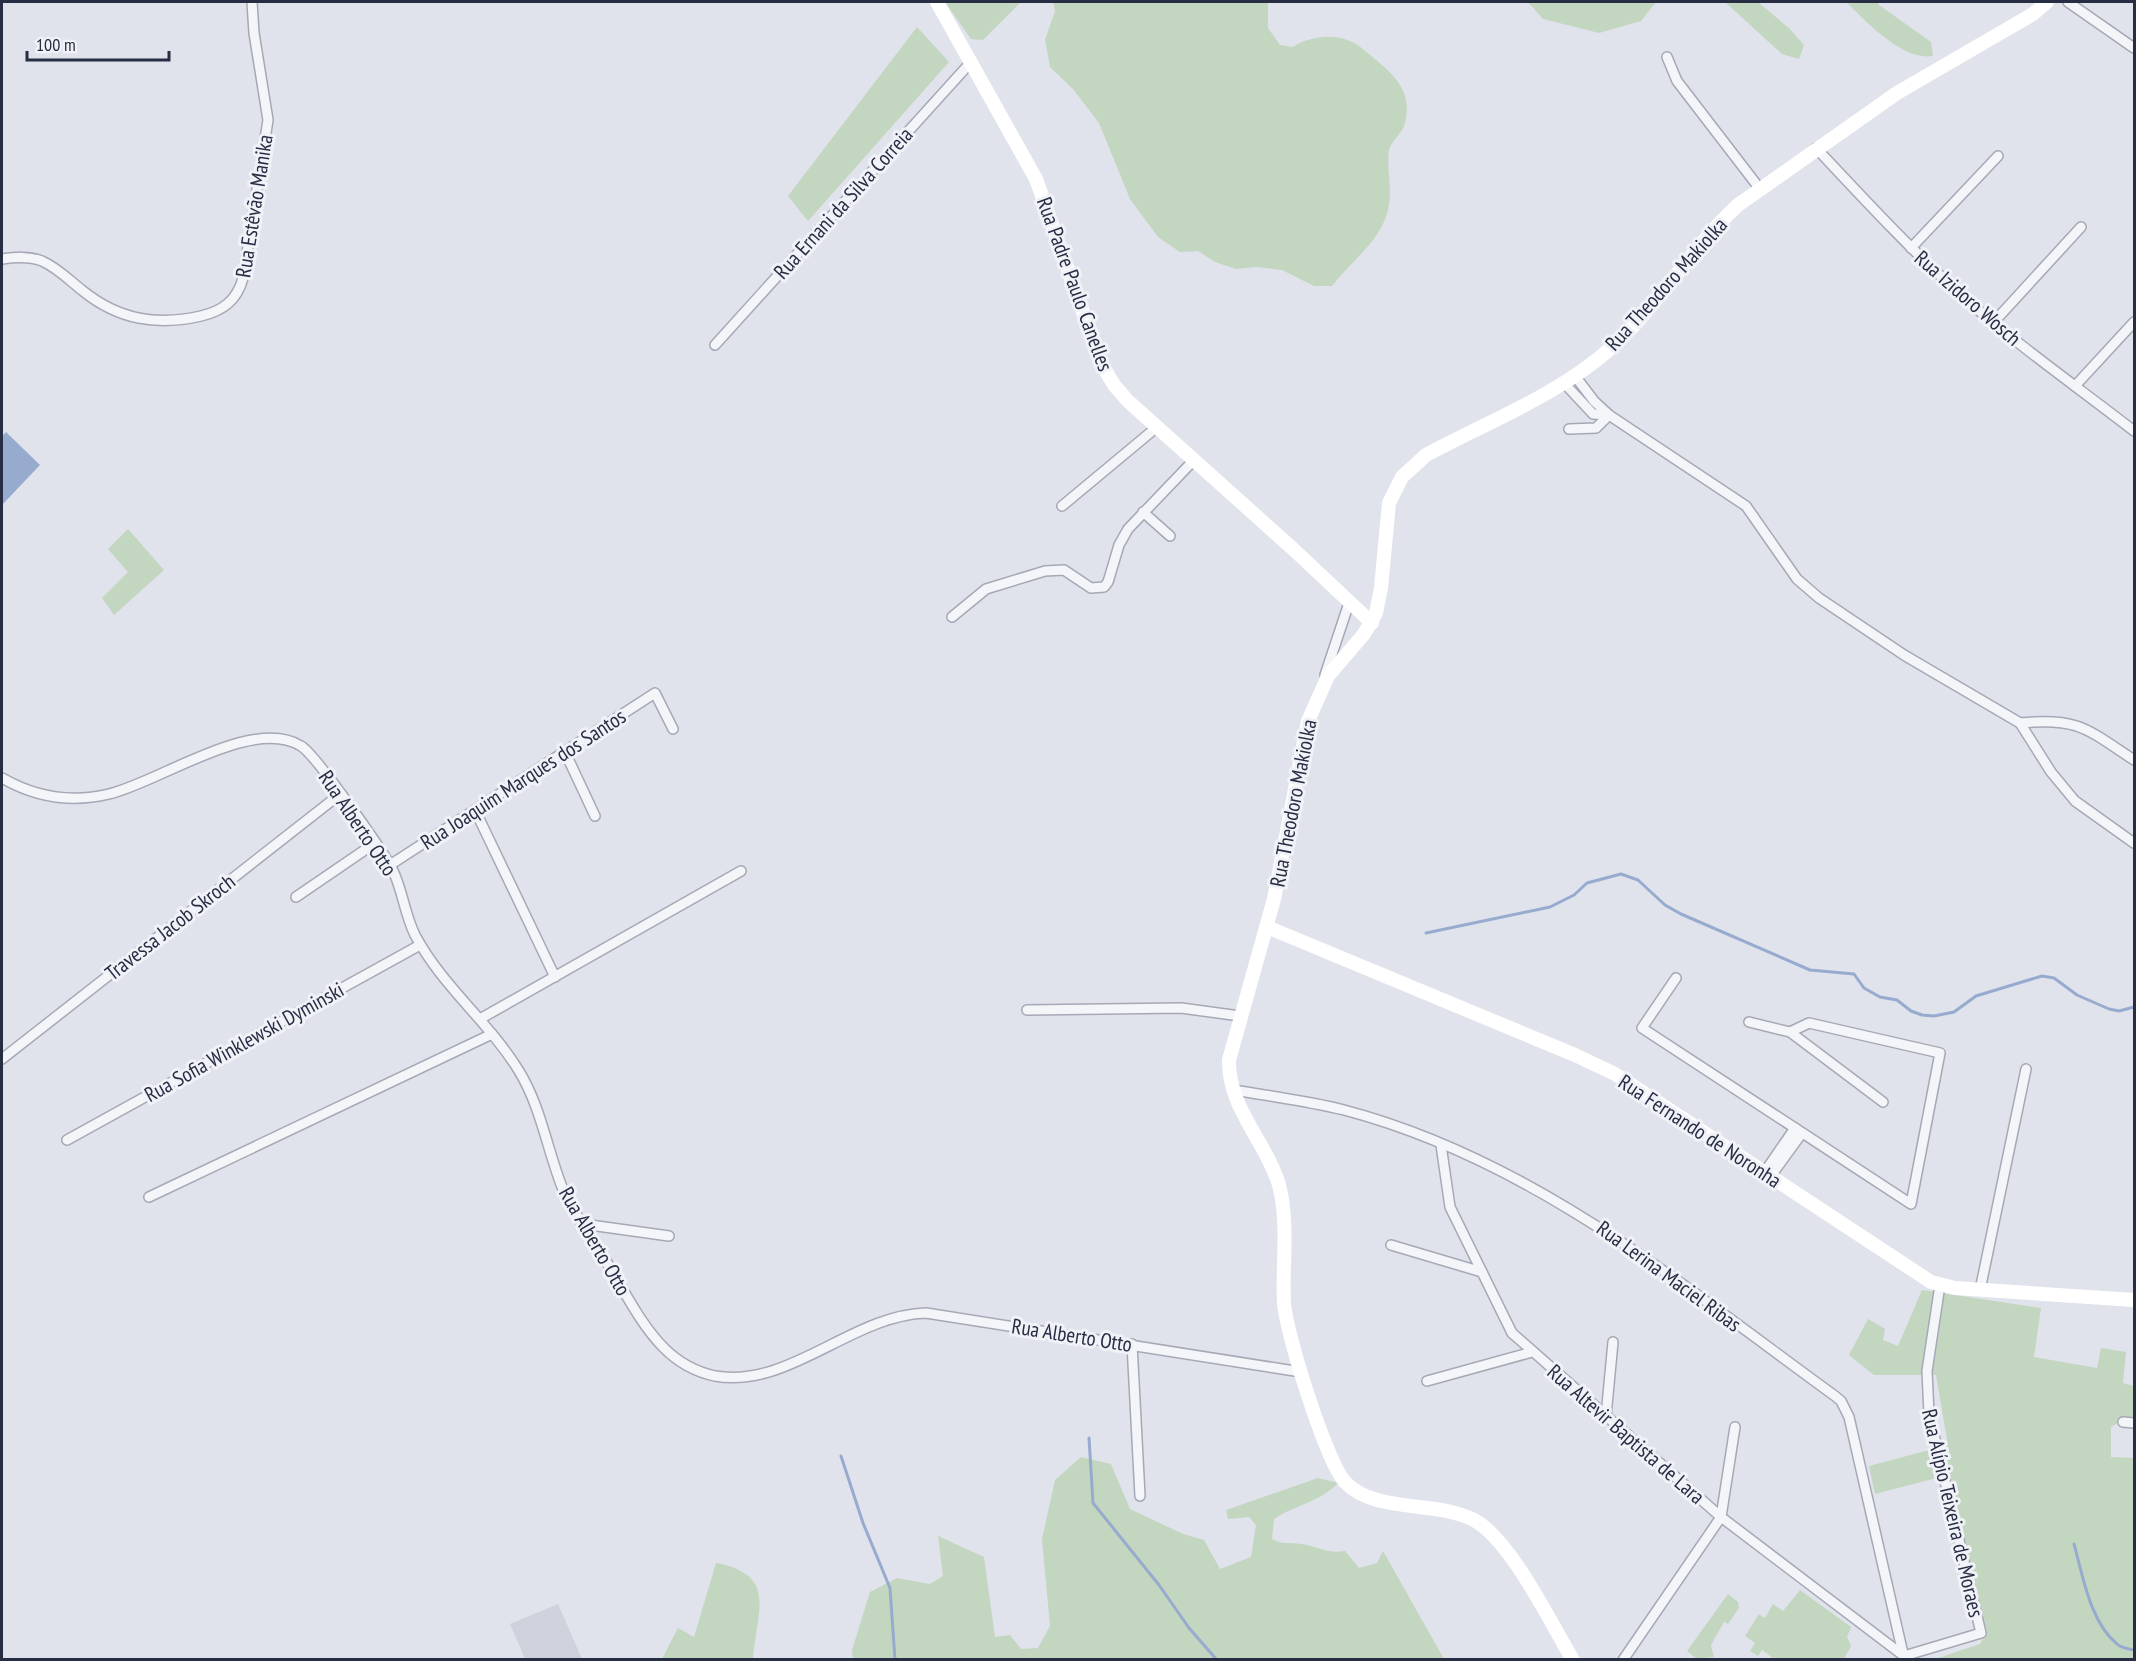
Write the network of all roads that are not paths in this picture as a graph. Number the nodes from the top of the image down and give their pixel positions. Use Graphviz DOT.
graph roads {
  1 [pos="252,2"];
  2 [pos="937,2"];
  3 [pos="2048,2"];
  4 [pos="2068,2"];
  5 [pos="2134,48"];
  6 [pos="1667,57"];
  7 [pos="971,62"];
  8 [pos="1816,148"];
  9 [pos="1998,156"];
  10 [pos="1760,189"];
  11 [pos="2081,228"];
  12 [pos="1911,248"];
  13 [pos="2,259"];
  14 [pos="2134,322"];
  15 [pos="1993,323"];
  16 [pos="715,345"];
  17 [pos="1570,379"];
  18 [pos="2075,386"];
  19 [pos="1609,415"];
  20 [pos="1156,427"];
  21 [pos="1569,429"];
  22 [pos="2134,431"];
  23 [pos="1194,460"];
  24 [pos="1062,506"];
  25 [pos="1143,512"];
  26 [pos="1170,536"];
  27 [pos="1349,603"];
  28 [pos="952,617"];
  29 [pos="1371,623"];
  30 [pos="1321,689"];
  31 [pos="2020,723"];
  32 [pos="673,729"];
  33 [pos="565,752"];
  34 [pos="2134,760"];
  35 [pos="2,778"];
  36 [pos="339,795"];
  37 [pos="475,810"];
  38 [pos="595,816"];
  39 [pos="375,843"];
  40 [pos="2134,843"];
  41 [pos="390,865"];
  42 [pos="741,871"];
  43 [pos="296,897"];
  44 [pos="1267,927"];
  45 [pos="420,945"];
  46 [pos="555,977"];
  47 [pos="1676,978"];
  48 [pos="1027,1010"];
  49 [pos="1240,1016"];
  50 [pos="480,1019"];
  51 [pos="1749,1022"];
  52 [pos="1790,1032"];
  53 [pos="492,1034"];
  54 [pos="2,1059"];
  55 [pos="2026,1069"];
  56 [pos="1233,1090"];
  57 [pos="1883,1102"];
  58 [pos="1798,1131"];
  59 [pos="67,1140"];
  60 [pos="1441,1145"];
  61 [pos="1767,1175"];
  62 [pos="149,1197"];
  63 [pos="583,1224"];
  64 [pos="669,1236"];
  65 [pos="1391,1245"];
  66 [pos="1482,1272"];
  67 [pos="1940,1285"];
  68 [pos="1980,1290"];
  69 [pos="2134,1300"];
  70 [pos="1613,1342"];
  71 [pos="1132,1344"];
  72 [pos="1532,1352"];
  73 [pos="1301,1372"];
  74 [pos="1427,1381"];
  75 [pos="1606,1416"];
  76 [pos="2123,1422"];
  77 [pos="2134,1423"];
  78 [pos="1735,1427"];
  79 [pos="1140,1496"];
  80 [pos="1721,1517"];
  81 [pos="1904,1658"];
  82 [pos="1573,1659"];
  83 [pos="1623,1659"];
  1 -- 13 [label="street, Rua Estêvão Manika"];
  2 -- 7 [label="main road, Rua Padre Paulo Canelles"];
  3 -- 8 [label="main road, Rua Theodoro Makiolka"];
  4 -- 5 [label="street"];
  6 -- 10 [label="street"];
  7 -- 16 [label="street, Rua Ernani da Silva Correia"];
  7 -- 20 [label="main road, Rua Padre Paulo Canelles"];
  8 -- 10 [label="main road, Rua Theodoro Makiolka"];
  8 -- 12 [label="street, Rua Izidoro Wosch"];
  9 -- 12 [label="street"];
  10 -- 17 [label="main road, Rua Theodoro Makiolka"];
  11 -- 15 [label="street"];
  12 -- 15 [label="street, Rua Izidoro Wosch"];
  14 -- 18 [label="street"];
  15 -- 18 [label="street, Rua Izidoro Wosch"];
  17 -- 19 [label="street"];
  17 -- 29 [label="main road, Rua Theodoro Makiolka"];
  18 -- 22 [label="street, Rua Izidoro Wosch"];
  19 -- 21 [label="street"];
  19 -- 31 [label="street"];
  20 -- 23 [label="main road, Rua Padre Paulo Canelles"];
  20 -- 24 [label="street"];
  23 -- 25 [label="street"];
  23 -- 27 [label="main road, Rua Padre Paulo Canelles"];
  25 -- 26 [label="street"];
  25 -- 28 [label="street"];
  27 -- 29 [label="main road, Rua Padre Paulo Canelles"];
  27 -- 30 [label="street"];
  29 -- 30 [label="main road, Rua Theodoro Makiolka"];
  30 -- 44 [label="main road, Rua Theodoro Makiolka"];
  31 -- 34 [label="street"];
  31 -- 40 [label="street"];
  32 -- 33 [label="street, Rua Joaquim Marques dos Santos"];
  33 -- 37 [label="street, Rua Joaquim Marques dos Santos"];
  33 -- 38 [label="street"];
  35 -- 36 [label="street, Rua Alberto Otto"];
  36 -- 39 [label="street, Rua Alberto Otto"];
  36 -- 54 [label="street, Travessa Jacob Skroch"];
  37 -- 41 [label="street, Rua Joaquim Marques dos Santos"];
  37 -- 46 [label="street"];
  39 -- 41 [label="street, Rua Alberto Otto"];
  39 -- 43 [label="street"];
  41 -- 45 [label="street, Rua Alberto Otto"];
  42 -- 46 [label="street"];
  44 -- 49 [label="main road, Rua Theodoro Makiolka"];
  44 -- 61 [label="main road, Rua Fernando de Noronha"];
  45 -- 50 [label="street, Rua Alberto Otto"];
  45 -- 59 [label="street, Rua Sofia Winklewski Dyminski"];
  46 -- 50 [label="street"];
  47 -- 58 [label="street"];
  48 -- 49 [label="street"];
  49 -- 56 [label="main road, Rua Theodoro Makiolka"];
  50 -- 53 [label="street, Rua Alberto Otto"];
  51 -- 52 [label="street"];
  52 -- 57 [label="street"];
  52 -- 58 [label="street"];
  53 -- 62 [label="street"];
  53 -- 63 [label="street, Rua Alberto Otto"];
  55 -- 68 [label="street"];
  56 -- 60 [label="street, Rua Lerina Maciel Ribas"];
  56 -- 73 [label="main road, Rua Theodoro Makiolka"];
  58 -- 61 [label="street"];
  60 -- 66 [label="street, Rua Altevir Baptista de Lara"];
  60 -- 81 [label="street, Rua Lerina Maciel Ribas"];
  61 -- 67 [label="main road, Rua Fernando de Noronha"];
  63 -- 64 [label="street"];
  63 -- 71 [label="street, Rua Alberto Otto"];
  65 -- 66 [label="street"];
  66 -- 72 [label="street, Rua Altevir Baptista de Lara"];
  67 -- 68 [label="main road, Rua Fernando de Noronha"];
  67 -- 81 [label="street, Rua Alípio Teixeira de Moraes"];
  68 -- 69 [label="main road, Rua Fernando de Noronha"];
  70 -- 75 [label="street"];
  71 -- 73 [label="street, Rua Alberto Otto"];
  71 -- 79 [label="street"];
  72 -- 74 [label="street"];
  72 -- 75 [label="street, Rua Altevir Baptista de Lara"];
  73 -- 82 [label="main road, Rua Theodoro Makiolka"];
  75 -- 80 [label="street, Rua Altevir Baptista de Lara"];
  76 -- 77 [label="street"];
  78 -- 80 [label="street"];
  80 -- 81 [label="street, Rua Altevir Baptista de Lara"];
  80 -- 83 [label="street"];
}
